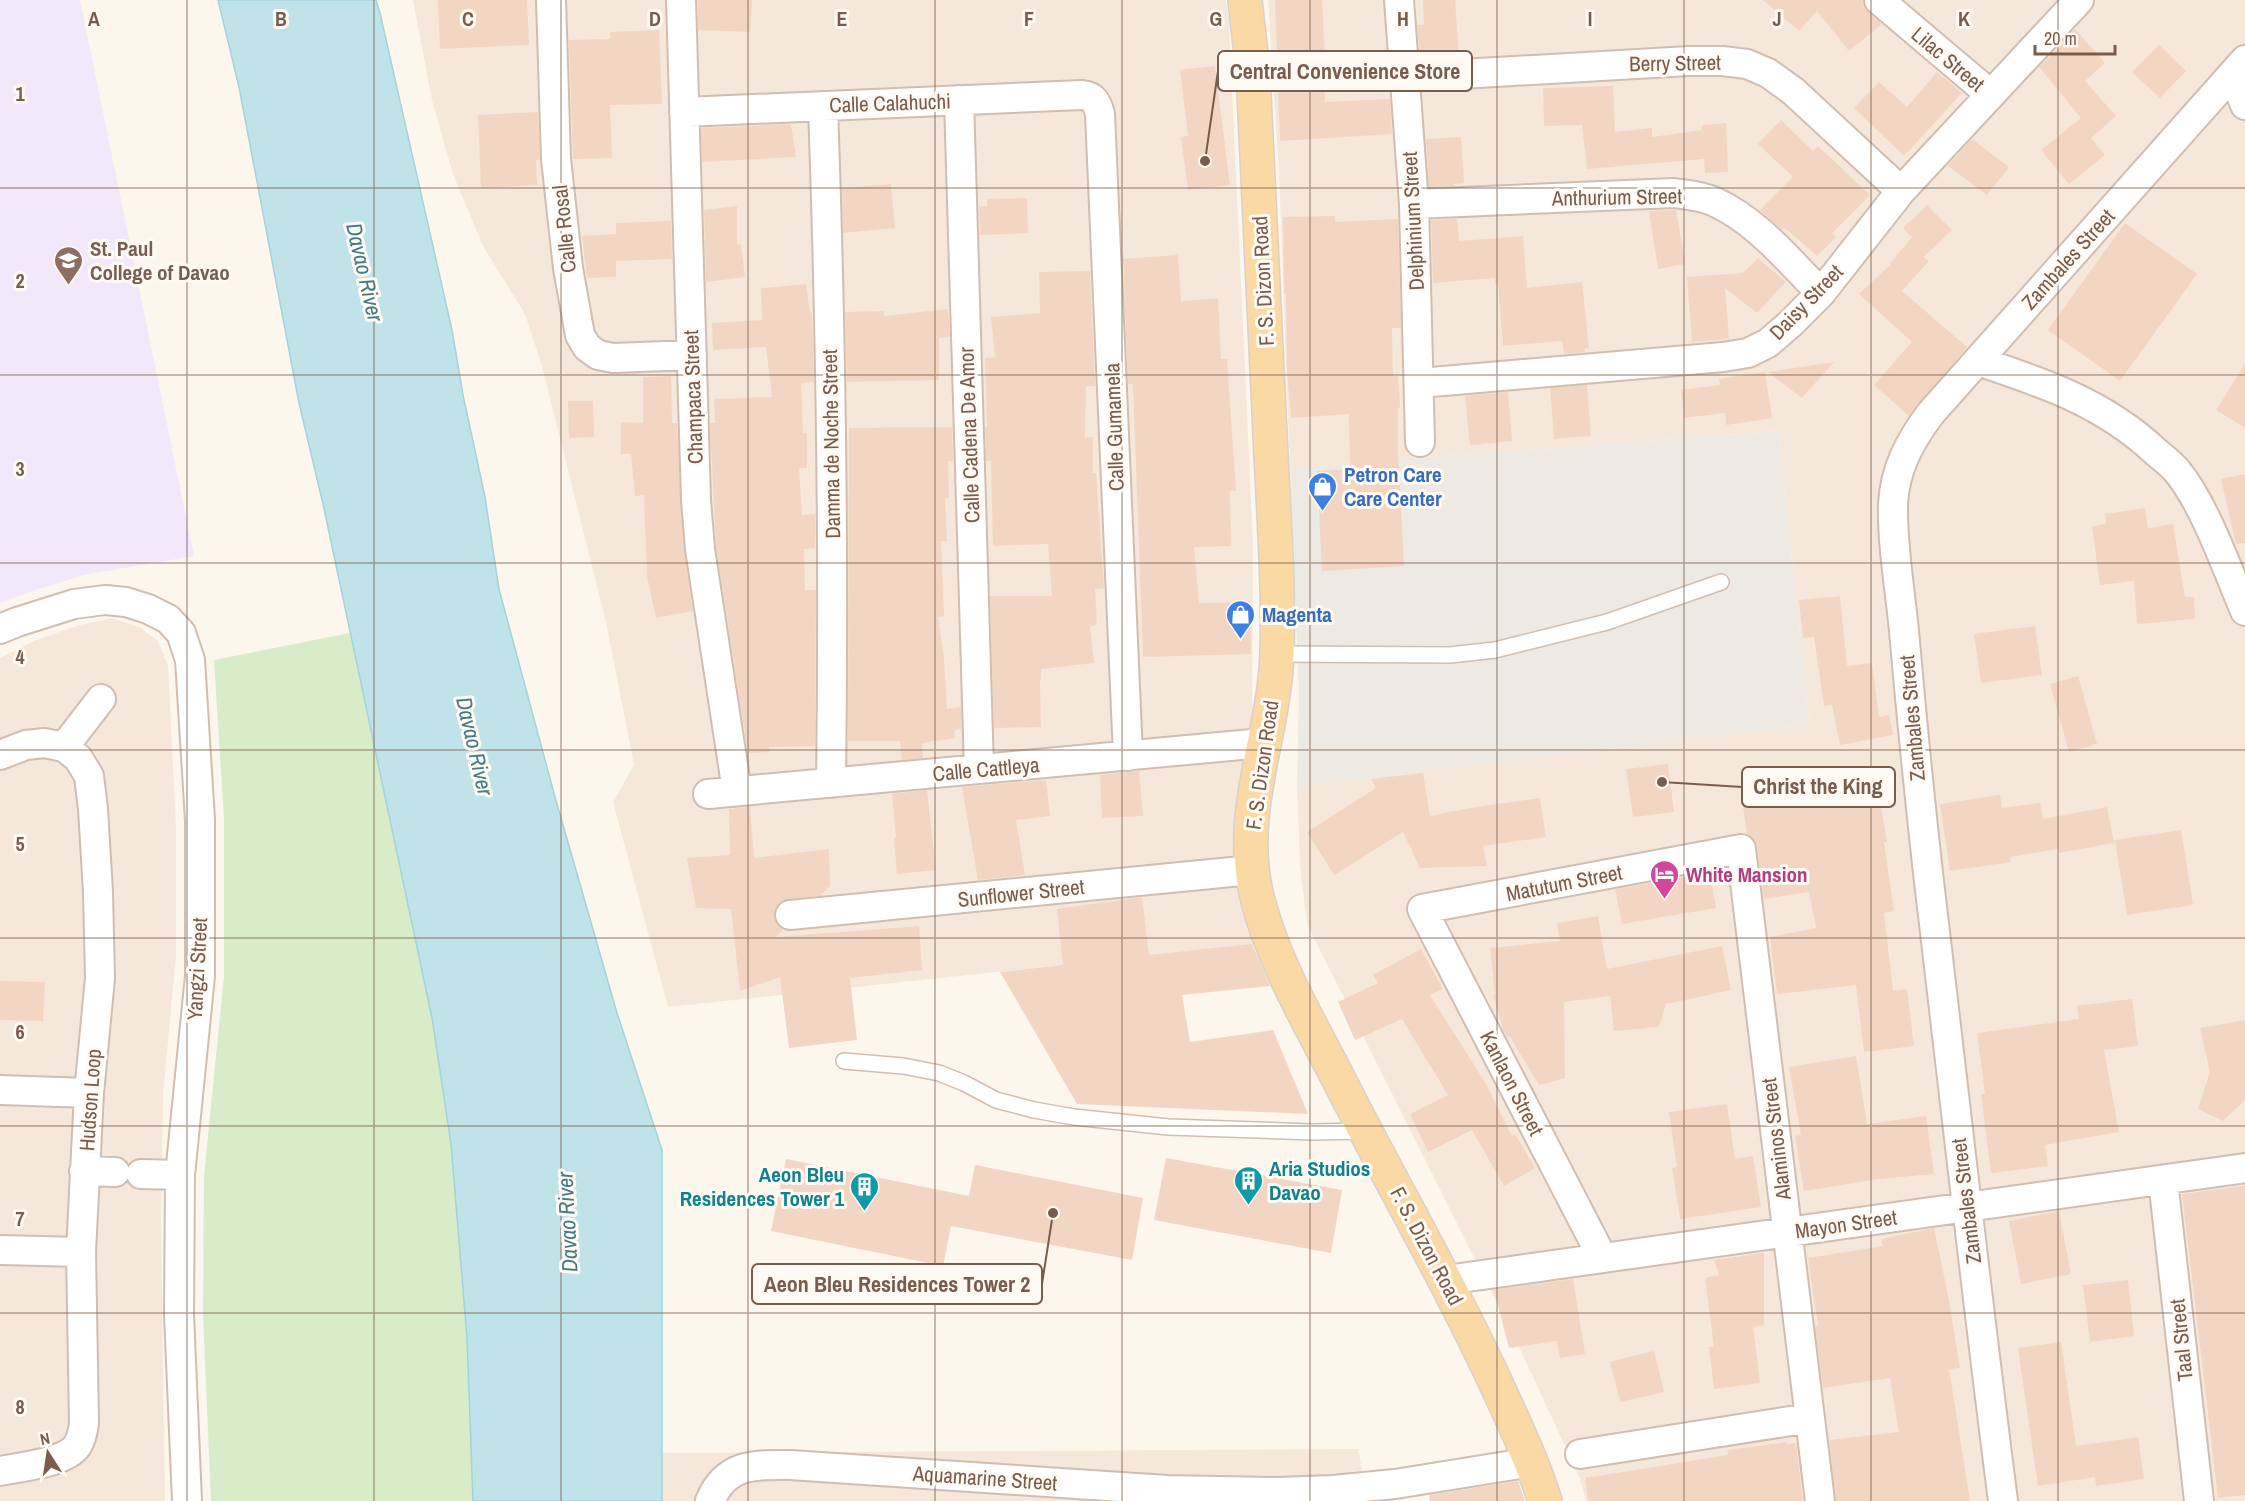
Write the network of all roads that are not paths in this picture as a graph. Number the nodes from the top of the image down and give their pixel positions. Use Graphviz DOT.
graph roads {
  1 [pos="551,0"];
  2 [pos="681,0"];
  3 [pos="1245,0"];
  4 [pos="1399,0"];
  5 [pos="1879,0"];
  6 [pos="2079,0"];
  7 [pos="2239,67"];
  8 [pos="1403,72"];
  9 [pos="1990,94"];
  10 [pos="959,100"];
  11 [pos="1095,100"];
  12 [pos="2245,105"];
  13 [pos="823,106"];
  14 [pos="684,112"];
  15 [pos="1901,190"];
  16 [pos="1414,204"];
  17 [pos="1821,293"];
  18 [pos="692,355"];
  19 [pos="1978,361"];
  20 [pos="1420,383"];
  21 [pos="1420,442"];
  22 [pos="1721,582"];
  23 [pos="2245,611"];
  24 [pos="0,629"];
  25 [pos="1277,654"];
  26 [pos="101,699"];
  27 [pos="1263,743"];
  28 [pos="64,747"];
  29 [pos="0,755"];
  30 [pos="1128,756"];
  31 [pos="979,769"];
  32 [pos="831,783"];
  33 [pos="737,791"];
  34 [pos="708,794"];
  35 [pos="1741,849"];
  36 [pos="1252,870"];
  37 [pos="1422,909"];
  38 [pos="790,915"];
  39 [pos="844,1060"];
  40 [pos="0,1090"];
  41 [pos="89,1093"];
  42 [pos="1365,1131"];
  43 [pos="2245,1168"];
  44 [pos="84,1171"];
  45 [pos="180,1175"];
  46 [pos="2163,1180"];
  47 [pos="1966,1208"];
  48 [pos="1787,1232"];
  49 [pos="0,1250"];
  50 [pos="81,1252"];
  51 [pos="1602,1257"];
  52 [pos="1446,1280"];
  53 [pos="1810,1418"];
  54 [pos="1580,1454"];
  55 [pos="1532,1462"];
  56 [pos="0,1471"];
  57 [pos="1168,1496"];
  58 [pos="1278,1497"];
  59 [pos="187,1501"];
  60 [pos="710,1501"];
  61 [pos="1545,1501"];
  62 [pos="1820,1501"];
  63 [pos="2002,1501"];
  64 [pos="2199,1501"];
  1 -- 18 [label="street, Calle Rosal"];
  2 -- 14 [label="street, Champaca Street"];
  3 -- 25 [label="main road, F. S. Dizon Road"];
  4 -- 8 [label="street, Delphinium Street"];
  5 -- 9 [label="street, Lilac Street"];
  6 -- 9 [label="street, Daisy Street"];
  7 -- 12 [label="street"];
  7 -- 19 [label="street, Zambales Street"];
  8 -- 15 [label="street, Berry Street"];
  8 -- 16 [label="street, Delphinium Street"];
  9 -- 15 [label="street, Daisy Street"];
  10 -- 11 [label="street, Calle Calahuchi"];
  10 -- 13 [label="street, Calle Calahuchi"];
  10 -- 31 [label="street, Calle Cadena De Amor"];
  11 -- 30 [label="street, Calle Gumamela"];
  13 -- 14 [label="street, Calle Calahuchi"];
  13 -- 32 [label="street, Damma de Noche Street"];
  14 -- 18 [label="street, Champaca Street"];
  15 -- 17 [label="street, Daisy Street"];
  16 -- 17 [label="street, Anthurium Street"];
  16 -- 20 [label="street, Delphinium Street"];
  17 -- 20 [label="street, Daisy Street"];
  18 -- 33 [label="street, Champaca Street"];
  19 -- 23 [label="street"];
  19 -- 47 [label="street, Zambales Street"];
  20 -- 21 [label="street, Delphinium Street"];
  22 -- 25 [label="lane"];
  24 -- 45 [label="street, Yangzi Street"];
  25 -- 27 [label="main road, F. S. Dizon Road"];
  26 -- 28 [label="street"];
  27 -- 30 [label="street, Calle Cattleya"];
  27 -- 36 [label="main road, F. S. Dizon Road"];
  28 -- 29 [label="street"];
  28 -- 41 [label="street, Hudson Loop"];
  30 -- 31 [label="street, Calle Cattleya"];
  31 -- 32 [label="street, Calle Cattleya"];
  32 -- 33 [label="street, Calle Cattleya"];
  33 -- 34 [label="street, Calle Cattleya"];
  35 -- 37 [label="street, Matutum Street"];
  35 -- 48 [label="street, Alaminos Street"];
  36 -- 38 [label="street, Sunflower Street"];
  36 -- 42 [label="main road, F. S. Dizon Road"];
  37 -- 51 [label="street, Kanlaon Street"];
  39 -- 42 [label="lane"];
  40 -- 41 [label="street"];
  41 -- 44 [label="street, Hudson Loop"];
  42 -- 52 [label="main road, F. S. Dizon Road"];
  43 -- 46 [label="street, Mayon Street"];
  44 -- 45 [label="street"];
  44 -- 50 [label="street, Hudson Loop"];
  45 -- 59 [label="street, Yangzi Street"];
  46 -- 47 [label="street, Mayon Street"];
  46 -- 64 [label="street, Taal Street"];
  47 -- 48 [label="street, Mayon Street"];
  47 -- 63 [label="street, Zambales Street"];
  48 -- 51 [label="street, Mayon Street"];
  48 -- 53 [label="street, Alaminos Street"];
  49 -- 50 [label="street"];
  50 -- 56 [label="street, Hudson Loop"];
  51 -- 52 [label="street, Mayon Street"];
  52 -- 55 [label="main road, F. S. Dizon Road"];
  53 -- 54 [label="street"];
  53 -- 62 [label="street, Alaminos Street"];
  55 -- 58 [label="street, Aquamarine Street"];
  55 -- 61 [label="main road, F. S. Dizon Road"];
  57 -- 58 [label="street, Aquamarine Street"];
  57 -- 60 [label="street, Aquamarine Street"];
}
